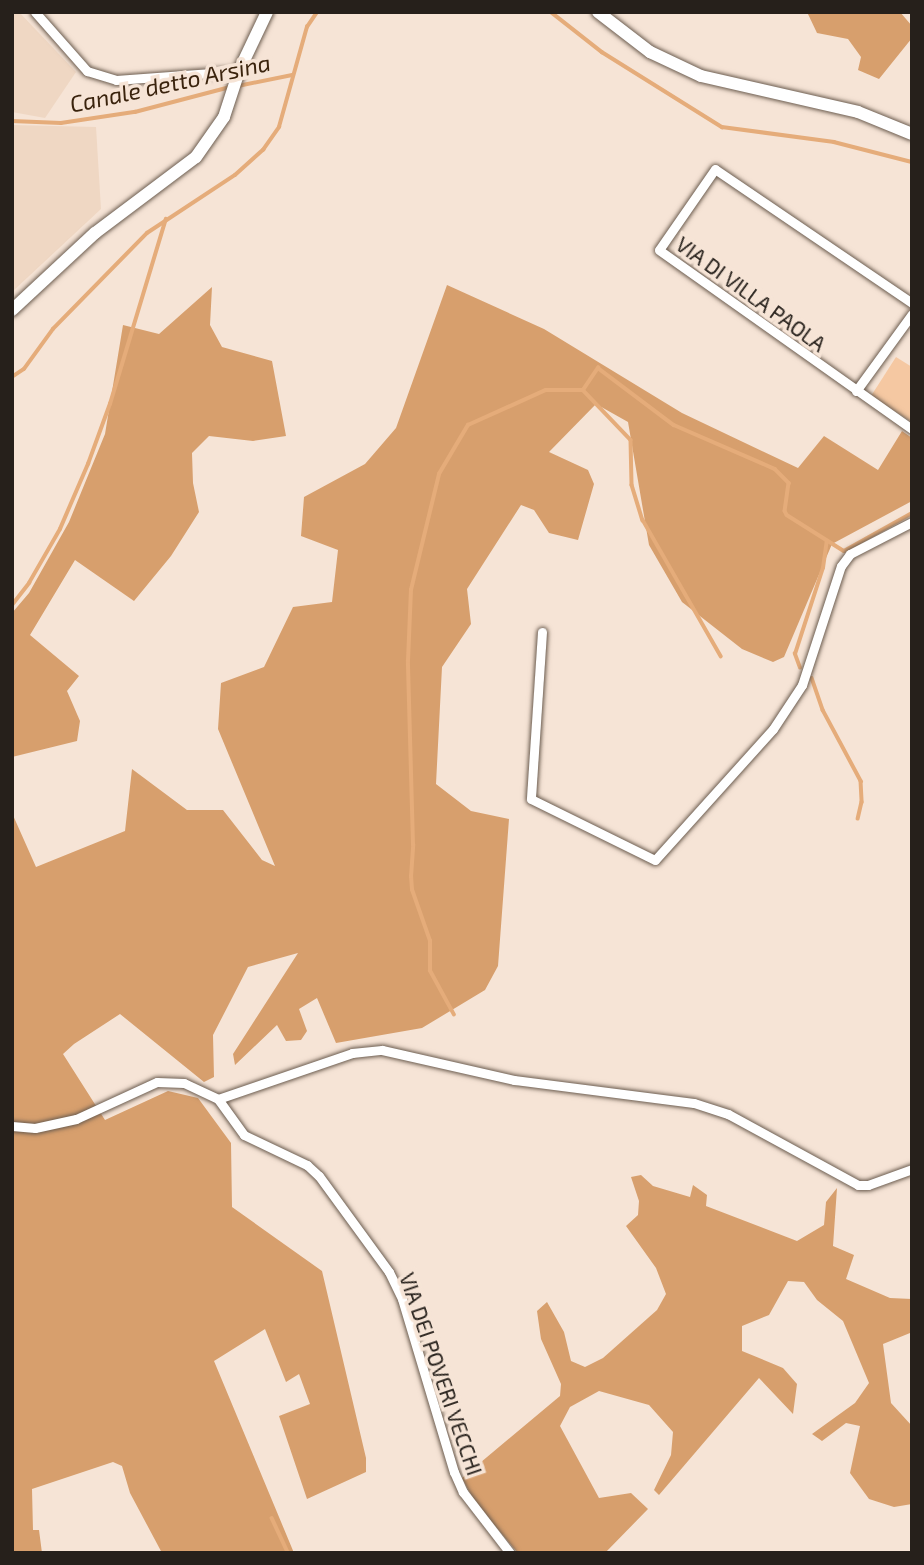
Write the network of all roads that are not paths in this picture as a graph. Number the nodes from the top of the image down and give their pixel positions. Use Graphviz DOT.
graph roads {
  1 [pos="35,12"];
  2 [pos="267,12"];
  3 [pos="598,12"];
  4 [pos="239,71"];
  5 [pos="912,134"];
  6 [pos="912,303"];
  7 [pos="12,310"];
  8 [pos="912,314"];
  9 [pos="856,391"];
  10 [pos="912,429"];
  11 [pos="912,522"];
  12 [pos="542,632"];
  13 [pos="218,1099"];
  14 [pos="12,1126"];
  15 [pos="912,1169"];
  16 [pos="510,1553"];
  1 -- 4 [label="street"];
  2 -- 4 [label="main road"];
  3 -- 5 [label="main road"];
  4 -- 7 [label="main road"];
  6 -- 9 [label="street, VIA DI VILLA PAOLA"];
  8 -- 9 [label="street"];
  9 -- 10 [label="street, VIA DI VILLA PAOLA"];
  11 -- 12 [label="street"];
  13 -- 14 [label="street"];
  13 -- 15 [label="street"];
  13 -- 16 [label="street, VIA DEI POVERI VECCHI"];
}
